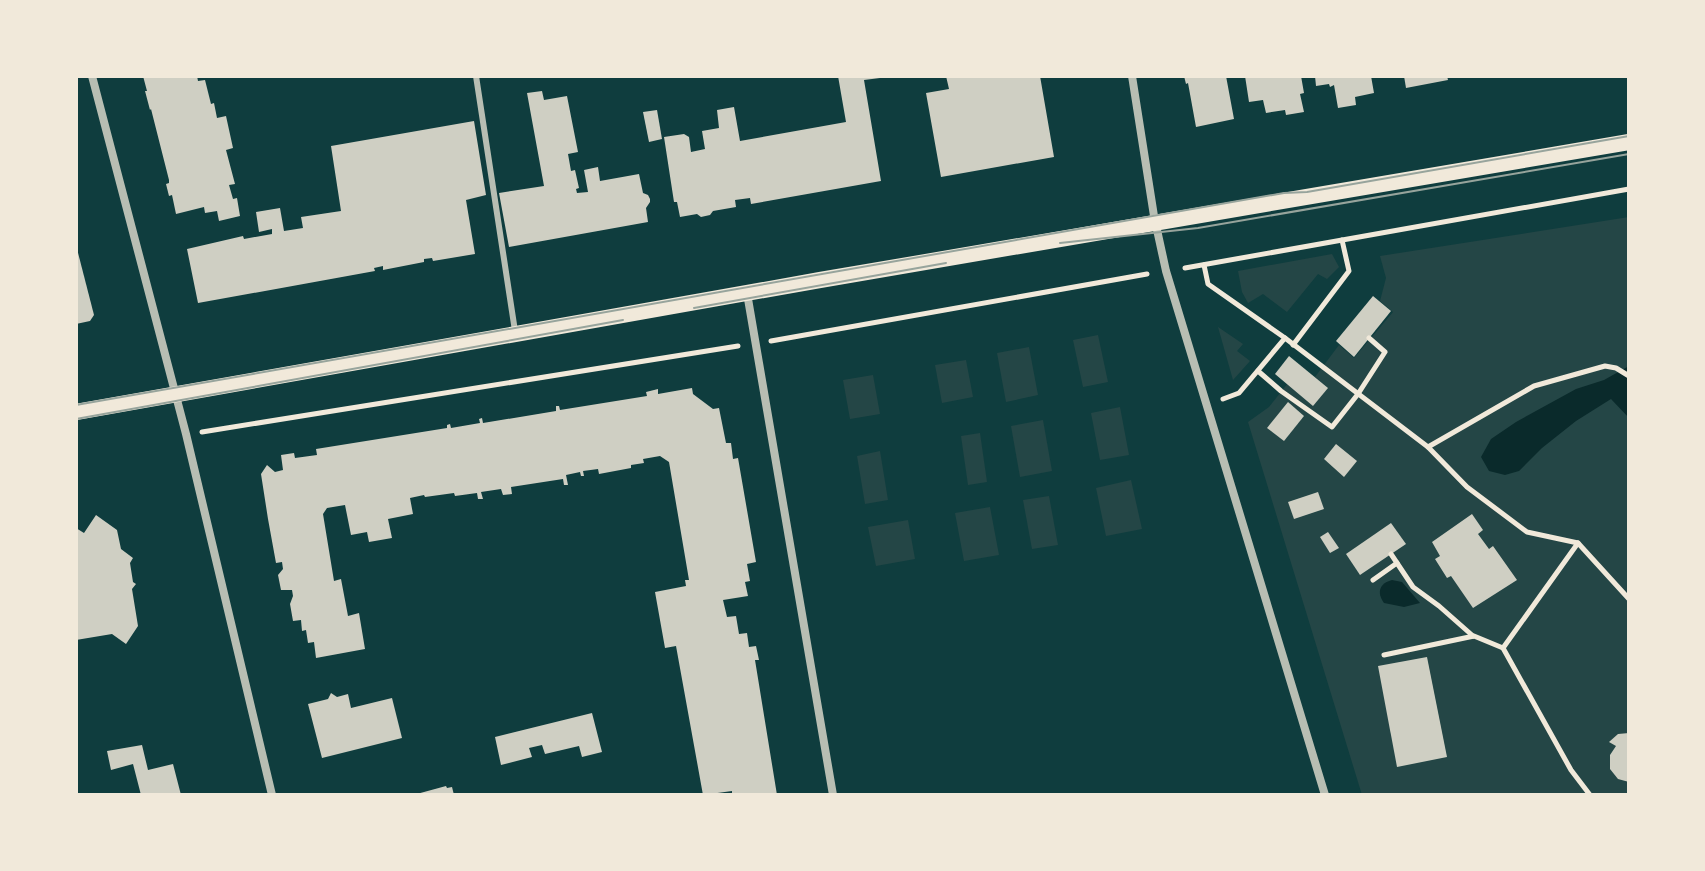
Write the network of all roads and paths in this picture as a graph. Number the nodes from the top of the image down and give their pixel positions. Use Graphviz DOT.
graph roads {
  1 [pos="92,76"];
  2 [pos="476,76"];
  3 [pos="1132,76"];
  4 [pos="1629,142"];
  5 [pos="1629,189"];
  6 [pos="1156,223"];
  7 [pos="1342,240"];
  8 [pos="1204,265"];
  9 [pos="1166,271"];
  10 [pos="747,293"];
  11 [pos="516,335"];
  12 [pos="1285,338"];
  13 [pos="1369,338"];
  14 [pos="757,343"];
  15 [pos="1293,345"];
  16 [pos="1258,371"];
  17 [pos="1629,376"];
  18 [pos="175,394"];
  19 [pos="1358,394"];
  20 [pos="1205,405"];
  21 [pos="76,412"];
  22 [pos="186,434"];
  23 [pos="1428,447"];
  24 [pos="1578,543"];
  25 [pos="1391,554"];
  26 [pos="1397,563"];
  27 [pos="1373,580"];
  28 [pos="1629,599"];
  29 [pos="1474,636"];
  30 [pos="1503,648"];
  31 [pos="1384,655"];
  32 [pos="272,795"];
  33 [pos="833,795"];
  34 [pos="1325,795"];
  35 [pos="1590,795"];
  1 -- 18 [label="street"];
  2 -- 11 [label="lane"];
  3 -- 6 [label="street"];
  4 -- 6 [label="main road"];
  5 -- 7 [label="path"];
  6 -- 9 [label="street"];
  6 -- 10 [label="main road"];
  7 -- 8 [label="path"];
  7 -- 15 [label="path"];
  8 -- 9 [label="path"];
  8 -- 12 [label="path"];
  9 -- 14 [label="path"];
  9 -- 20 [label="street"];
  10 -- 11 [label="main road"];
  10 -- 14 [label="street"];
  11 -- 18 [label="main road"];
  12 -- 15 [label="path"];
  12 -- 16 [label="path"];
  13 -- 19 [label="path"];
  14 -- 22 [label="path"];
  14 -- 33 [label="street"];
  15 -- 19 [label="path"];
  16 -- 19 [label="path"];
  16 -- 20 [label="path"];
  17 -- 23 [label="path"];
  18 -- 21 [label="main road"];
  18 -- 22 [label="street"];
  19 -- 23 [label="path"];
  20 -- 34 [label="street"];
  22 -- 32 [label="street"];
  23 -- 24 [label="path"];
  24 -- 28 [label="path"];
  24 -- 30 [label="path"];
  25 -- 26 [label="path"];
  26 -- 27 [label="path"];
  26 -- 29 [label="path"];
  29 -- 30 [label="path"];
  29 -- 31 [label="path"];
  30 -- 35 [label="path"];
}
